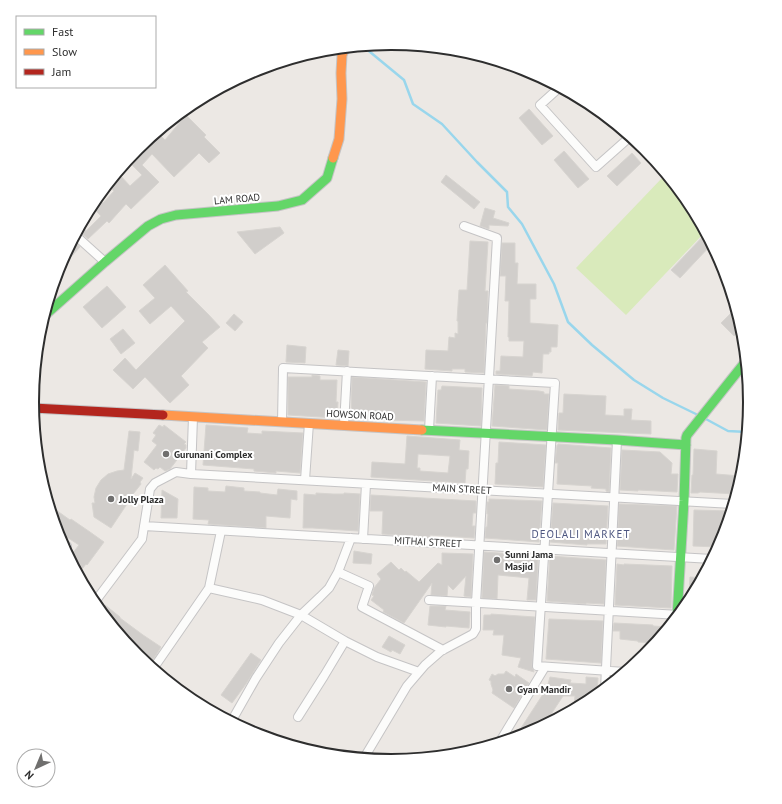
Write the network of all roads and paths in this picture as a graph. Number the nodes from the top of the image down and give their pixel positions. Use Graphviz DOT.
graph roads {
  1 [pos="343,53"];
  2 [pos="556,91"];
  3 [pos="626,140"];
  4 [pos="464,226"];
  5 [pos="79,239"];
  6 [pos="105,262"];
  7 [pos="51,309"];
  8 [pos="741,367"];
  9 [pos="347,371"];
  10 [pos="432,376"];
  11 [pos="489,379"];
  12 [pos="39,408"];
  13 [pos="194,417"];
  14 [pos="282,422"];
  15 [pos="309,424"];
  16 [pos="344,426"];
  17 [pos="430,430"];
  18 [pos="486,434"];
  19 [pos="552,437"];
  20 [pos="617,440"];
  21 [pos="686,445"];
  22 [pos="191,474"];
  23 [pos="305,480"];
  24 [pos="366,484"];
  25 [pos="483,490"];
  26 [pos="548,494"];
  27 [pos="614,497"];
  28 [pos="684,501"];
  29 [pos="728,504"];
  30 [pos="144,526"];
  31 [pos="221,530"];
  32 [pos="351,538"];
  33 [pos="363,539"];
  34 [pos="480,546"];
  35 [pos="545,549"];
  36 [pos="612,553"];
  37 [pos="680,557"];
  38 [pos="707,559"];
  39 [pos="338,572"];
  40 [pos="209,588"];
  41 [pos="98,598"];
  42 [pos="429,600"];
  43 [pos="476,603"];
  44 [pos="678,605"];
  45 [pos="541,606"];
  46 [pos="609,610"];
  47 [pos="301,615"];
  48 [pos="671,615"];
  49 [pos="345,642"];
  50 [pos="443,650"];
  51 [pos="156,664"];
  52 [pos="545,667"];
  53 [pos="606,670"];
  54 [pos="618,671"];
  55 [pos="419,672"];
  56 [pos="605,681"];
  57 [pos="234,717"];
  58 [pos="298,717"];
  59 [pos="504,735"];
  60 [pos="367,753"];
  1 -- 6 [label="street, LAM ROAD"];
  2 -- 3 [label="street"];
  4 -- 11 [label="street"];
  5 -- 6 [label="street"];
  6 -- 7 [label="street, LAM ROAD"];
  8 -- 21 [label="street"];
  9 -- 10 [label="street"];
  9 -- 14 [label="street"];
  9 -- 16 [label="street"];
  10 -- 11 [label="street"];
  10 -- 17 [label="street"];
  11 -- 18 [label="street"];
  11 -- 19 [label="street"];
  12 -- 13 [label="street, HOWSON ROAD"];
  13 -- 14 [label="street, HOWSON ROAD"];
  13 -- 22 [label="street"];
  14 -- 15 [label="street, HOWSON ROAD"];
  15 -- 16 [label="street, HOWSON ROAD"];
  15 -- 23 [label="street"];
  16 -- 17 [label="street, HOWSON ROAD"];
  17 -- 18 [label="street, HOWSON ROAD"];
  18 -- 19 [label="street, HOWSON ROAD"];
  18 -- 25 [label="street"];
  19 -- 20 [label="street, HOWSON ROAD"];
  19 -- 26 [label="street"];
  20 -- 21 [label="street, HOWSON ROAD"];
  20 -- 27 [label="street"];
  21 -- 28 [label="street"];
  22 -- 23 [label="street, MAIN STREET"];
  22 -- 30 [label="street, MAIN STREET"];
  23 -- 24 [label="street, MAIN STREET"];
  24 -- 25 [label="street, MAIN STREET"];
  24 -- 33 [label="street"];
  25 -- 26 [label="street, MAIN STREET"];
  25 -- 34 [label="street"];
  26 -- 27 [label="street, MAIN STREET"];
  26 -- 35 [label="street"];
  27 -- 28 [label="street, MAIN STREET"];
  27 -- 36 [label="street"];
  28 -- 29 [label="street, MAIN STREET"];
  28 -- 37 [label="street"];
  30 -- 31 [label="street, MITHAI STREET"];
  30 -- 41 [label="street, MAIN STREET"];
  31 -- 32 [label="street, MITHAI STREET"];
  31 -- 40 [label="street"];
  32 -- 33 [label="street, MITHAI STREET"];
  32 -- 39 [label="street"];
  33 -- 34 [label="street, MITHAI STREET"];
  34 -- 35 [label="street, MITHAI STREET"];
  34 -- 43 [label="street"];
  35 -- 36 [label="street, MITHAI STREET"];
  35 -- 45 [label="street"];
  36 -- 37 [label="street, MITHAI STREET"];
  36 -- 46 [label="street"];
  37 -- 38 [label="street, MITHAI STREET"];
  37 -- 44 [label="street"];
  39 -- 47 [label="street"];
  39 -- 50 [label="street"];
  40 -- 47 [label="street"];
  40 -- 51 [label="street"];
  42 -- 43 [label="street"];
  43 -- 45 [label="street"];
  43 -- 50 [label="street"];
  45 -- 46 [label="street"];
  45 -- 52 [label="street"];
  46 -- 48 [label="street"];
  46 -- 53 [label="street"];
  47 -- 49 [label="street"];
  47 -- 57 [label="street"];
  49 -- 55 [label="street"];
  49 -- 58 [label="street"];
  50 -- 55 [label="street"];
  52 -- 53 [label="street"];
  52 -- 59 [label="street"];
  53 -- 54 [label="street"];
  53 -- 56 [label="street"];
  55 -- 60 [label="street"];
}
